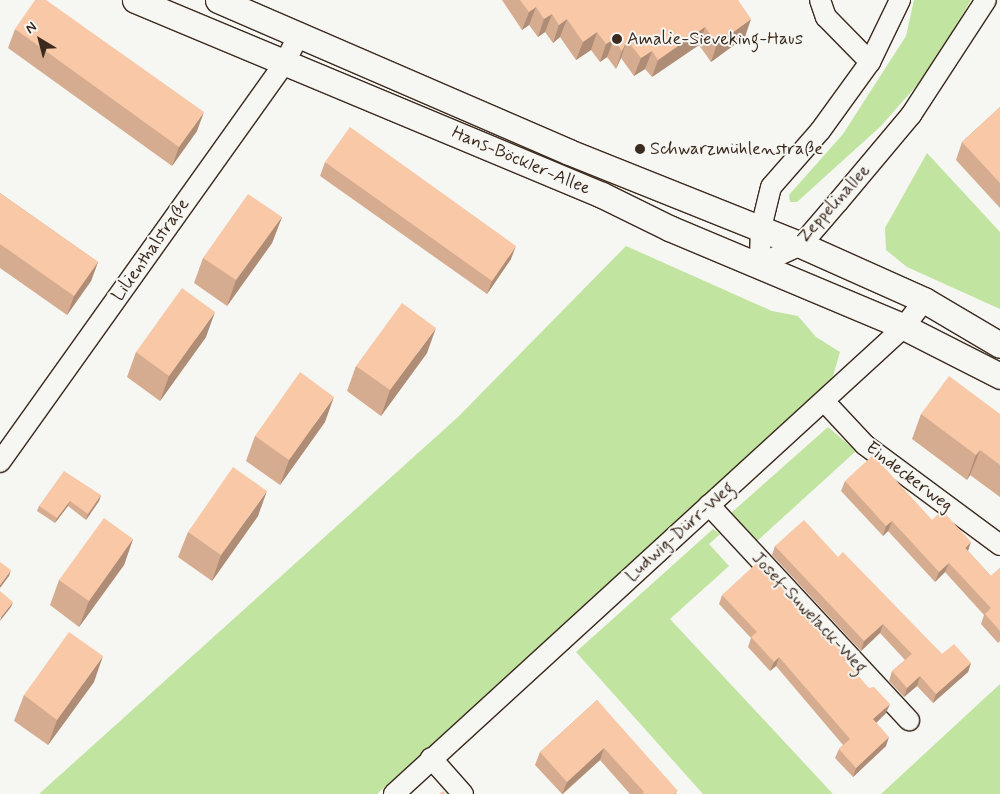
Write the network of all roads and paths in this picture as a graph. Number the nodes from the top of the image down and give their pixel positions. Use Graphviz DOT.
graph roads {
  1 [pos="136,0"];
  2 [pos="218,0"];
  3 [pos="820,0"];
  4 [pos="900,0"];
  5 [pos="986,0"];
  6 [pos="298,36"];
  7 [pos="285,62"];
  8 [pos="870,62"];
  9 [pos="762,228"];
  10 [pos="801,245"];
  11 [pos="760,264"];
  12 [pos="924,300"];
  13 [pos="904,327"];
  14 [pos="1000,344"];
  15 [pos="1000,376"];
  16 [pos="824,401"];
  17 [pos="0,462"];
  18 [pos="709,505"];
  19 [pos="1000,545"];
  20 [pos="909,720"];
  21 [pos="431,758"];
  22 [pos="394,794"];
  23 [pos="463,794"];
  1 -- 7 [label="street, Hans-Böckler-Allee"];
  2 -- 6 [label="street, Hans-Böckler-Allee"];
  3 -- 8 [label="street"];
  4 -- 8 [label="street"];
  5 -- 10 [label="street, Zeppelinallee"];
  6 -- 7 [label="street, Lilienthalstraße"];
  6 -- 9 [label="street, Hans-Böckler-Allee"];
  7 -- 11 [label="street, Hans-Böckler-Allee"];
  7 -- 17 [label="street, Lilienthalstraße"];
  8 -- 9 [label="street"];
  9 -- 10 [label="street, Hans-Böckler-Allee"];
  9 -- 11 [label="street"];
  10 -- 11 [label="street, Zeppelinallee"];
  10 -- 12 [label="street, Hans-Böckler-Allee"];
  11 -- 13 [label="street, Hans-Böckler-Allee"];
  12 -- 13 [label="street, Ludwig-Dürr-Weg"];
  12 -- 14 [label="street"];
  13 -- 15 [label="street"];
  13 -- 16 [label="street, Ludwig-Dürr-Weg"];
  16 -- 18 [label="street, Ludwig-Dürr-Weg"];
  16 -- 19 [label="street, Eindeckerweg"];
  18 -- 20 [label="street, Josef-Suwelack-Weg"];
  18 -- 21 [label="street, Ludwig-Dürr-Weg"];
  21 -- 22 [label="street, Ludwig-Dürr-Weg"];
  21 -- 23 [label="street"];
}
